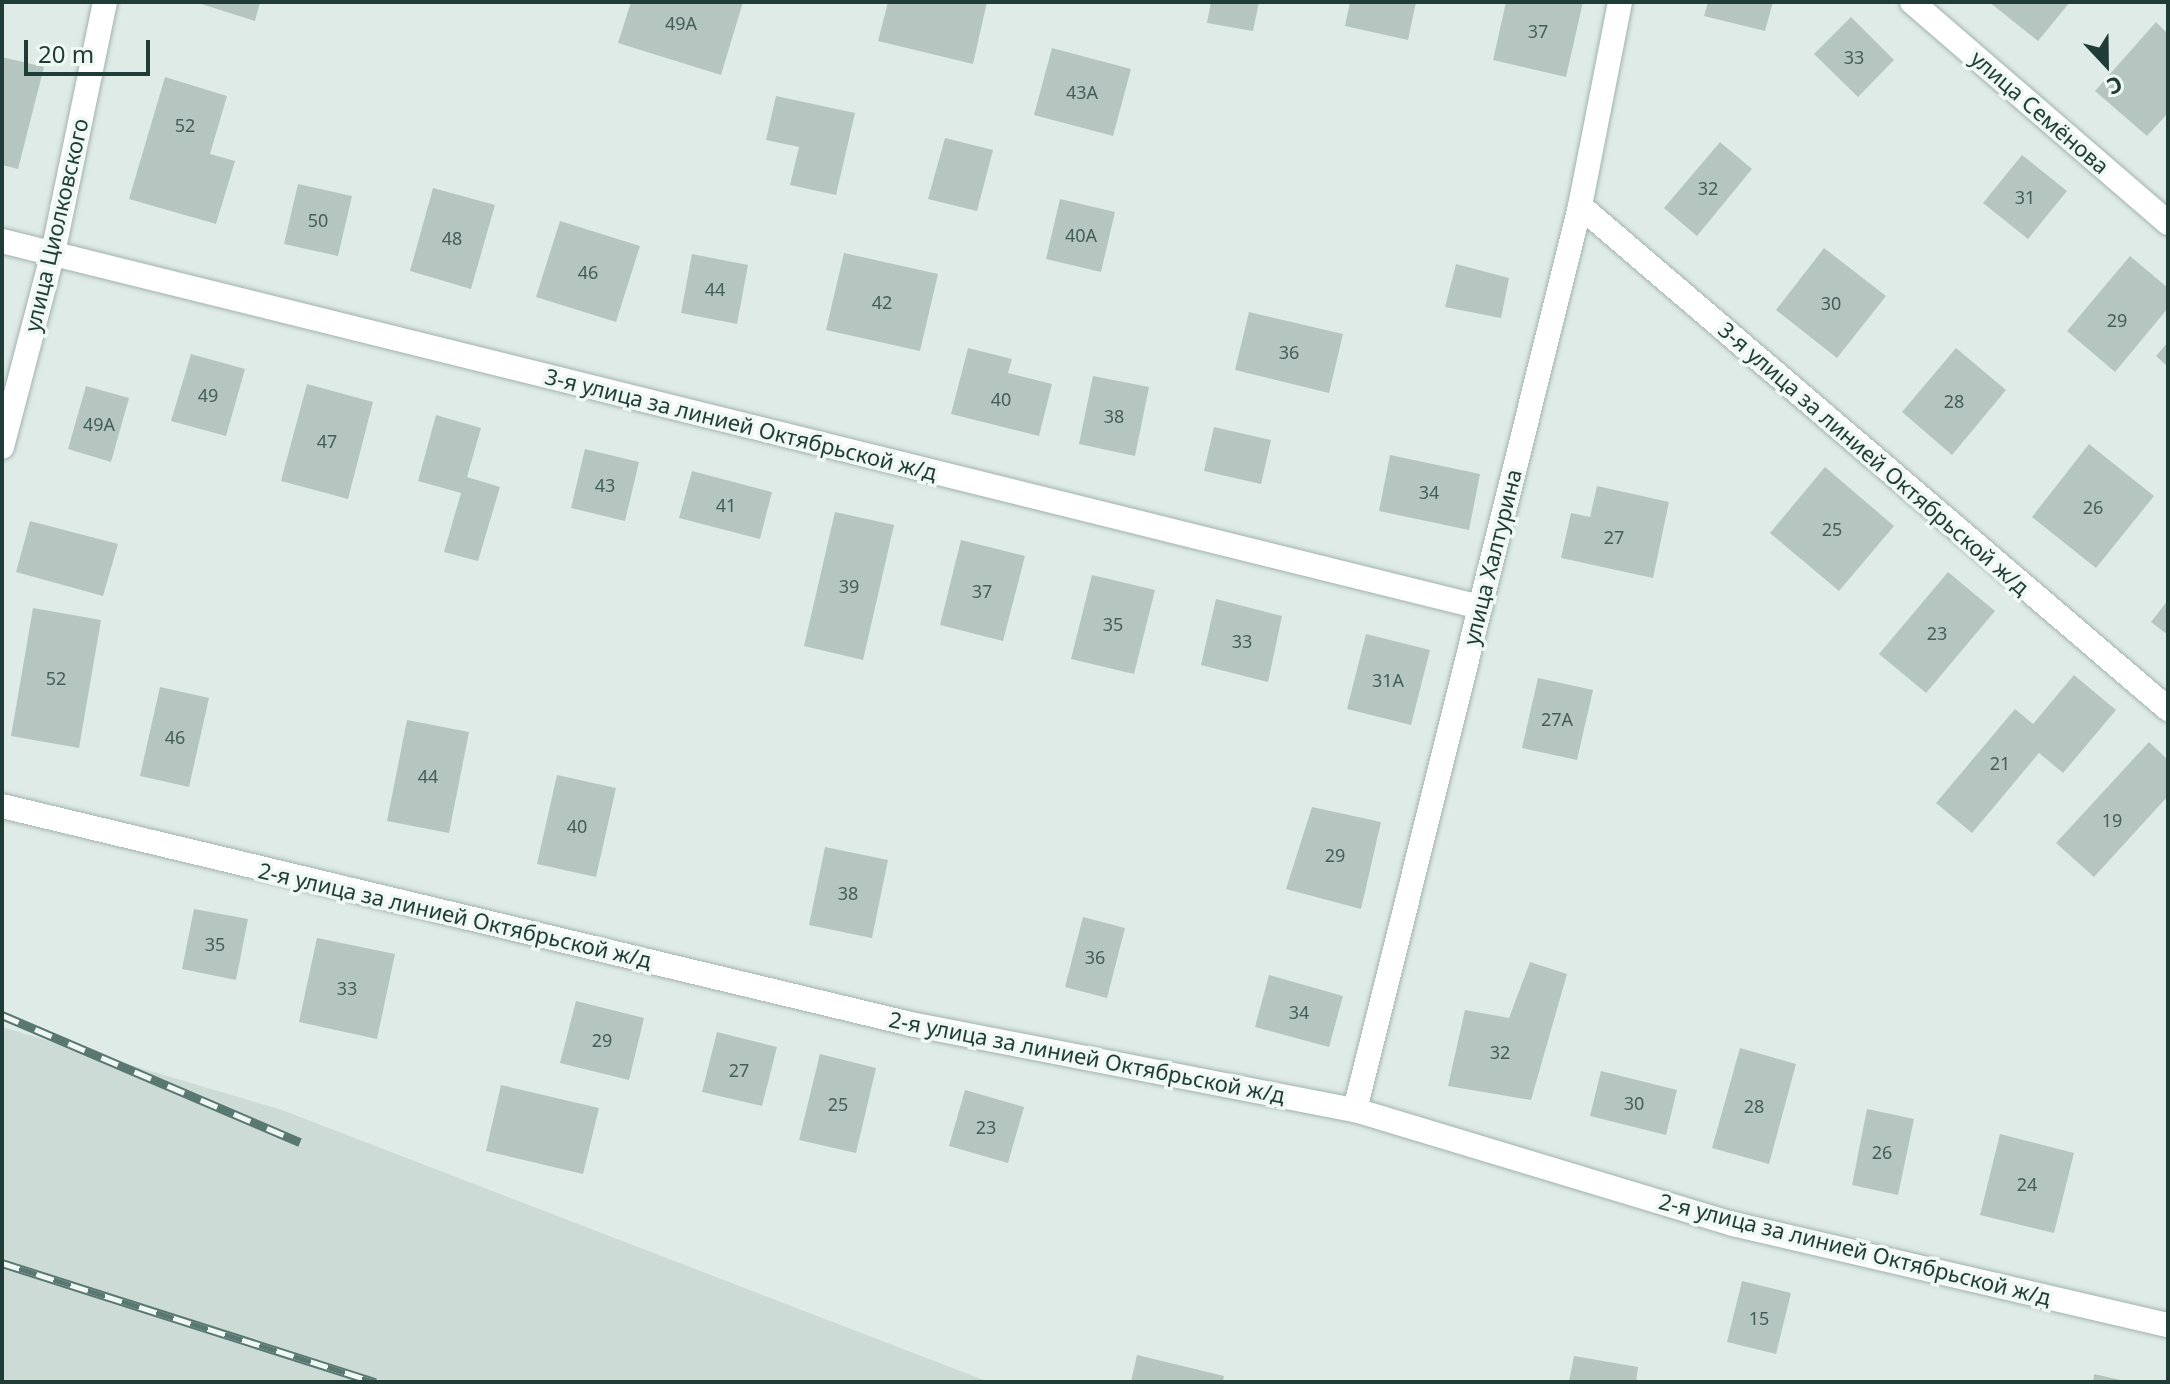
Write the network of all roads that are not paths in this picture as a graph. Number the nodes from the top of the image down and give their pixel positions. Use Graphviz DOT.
graph roads {
  1 [pos="105,2"];
  2 [pos="1620,2"];
  3 [pos="1912,2"];
  4 [pos="1580,206"];
  5 [pos="2168,223"];
  6 [pos="2,241"];
  7 [pos="53,253"];
  8 [pos="2,447"];
  9 [pos="1480,607"];
  10 [pos="2168,709"];
  11 [pos="2,806"];
  12 [pos="1355,1110"];
  13 [pos="2168,1325"];
  1 -- 7 [label="street, улица Циолковского"];
  2 -- 4 [label="street, улица Халтурина"];
  3 -- 5 [label="street, улица Семёнова"];
  4 -- 9 [label="street, улица Халтурина"];
  4 -- 10 [label="street, 3-я улица за линией Октябрьской ж/д"];
  6 -- 7 [label="street, 3-я улица за линией Октябрьской ж/д"];
  7 -- 8 [label="street, улица Циолковского"];
  7 -- 9 [label="street, 3-я улица за линией Октябрьской ж/д"];
  9 -- 12 [label="street, улица Халтурина"];
  11 -- 12 [label="street, 2-я улица за линией Октябрьской ж/д"];
  12 -- 13 [label="street, 2-я улица за линией Октябрьской ж/д"];
}
